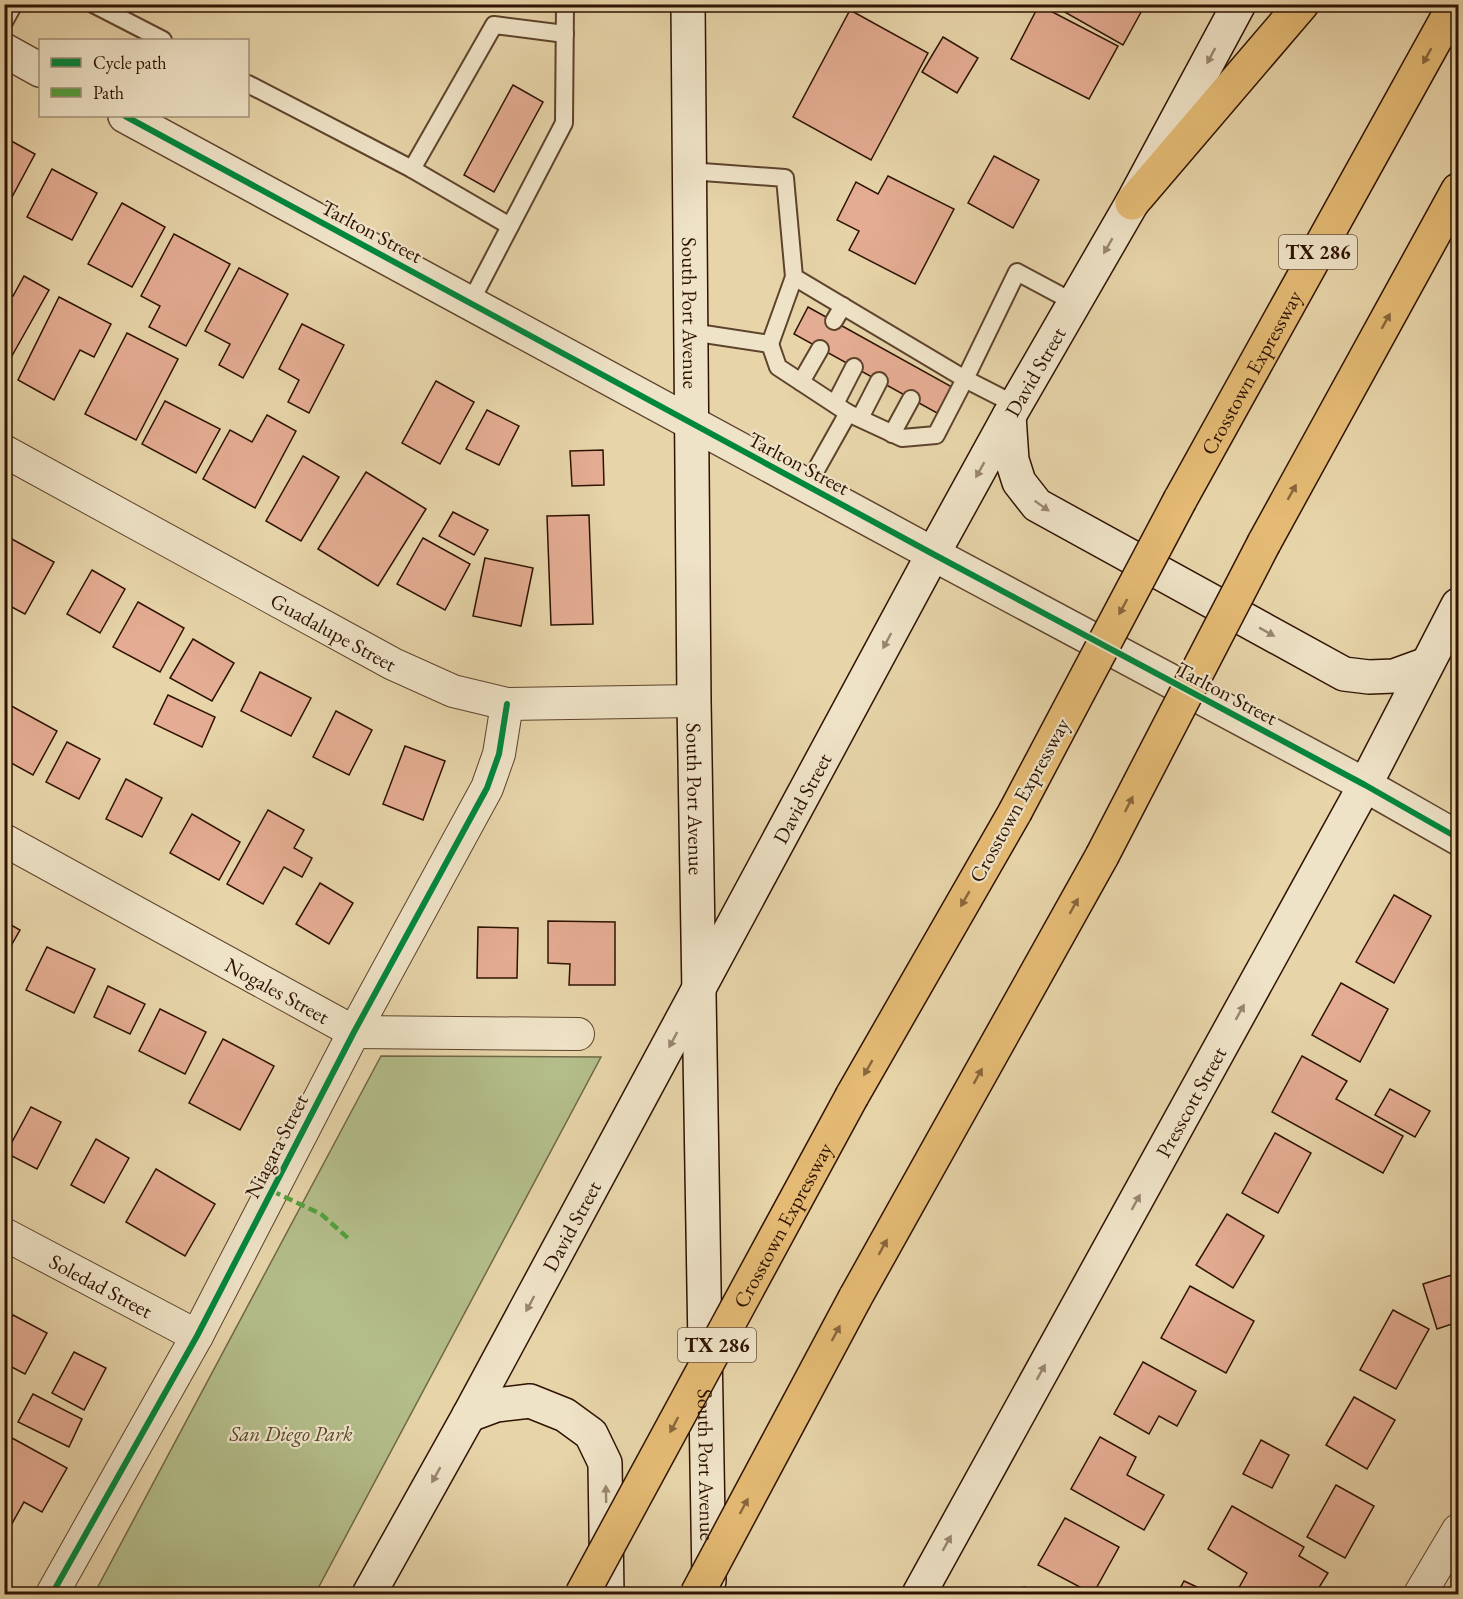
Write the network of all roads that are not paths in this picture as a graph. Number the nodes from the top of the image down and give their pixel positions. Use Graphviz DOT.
graph roads {
  1 [pos="14,4"];
  2 [pos="93,4"];
  3 [pos="565,4"];
  4 [pos="688,4"];
  5 [pos="1239,4"];
  6 [pos="1302,4"];
  7 [pos="1455,4"];
  8 [pos="4,22"];
  9 [pos="565,34"];
  10 [pos="161,39"];
  11 [pos="4,50"];
  12 [pos="39,69"];
  13 [pos="249,85"];
  14 [pos="127,117"];
  15 [pos="412,169"];
  16 [pos="689,171"];
  17 [pos="1458,190"];
  18 [pos="1132,203"];
  19 [pos="510,226"];
  20 [pos="794,277"];
  21 [pos="470,303"];
  22 [pos="1074,303"];
  23 [pos="843,306"];
  24 [pos="834,321"];
  25 [pos="691,332"];
  26 [pos="770,344"];
  27 [pos="820,349"];
  28 [pos="854,367"];
  29 [pos="965,379"];
  30 [pos="879,381"];
  31 [pos="801,382"];
  32 [pos="911,399"];
  33 [pos="1012,411"];
  34 [pos="848,412"];
  35 [pos="692,424"];
  36 [pos="892,434"];
  37 [pos="4,451"];
  38 [pos="807,486"];
  39 [pos="933,554"];
  40 [pos="1458,605"];
  41 [pos="1427,664"];
  42 [pos="694,701"];
  43 [pos="507,704"];
  44 [pos="1365,785"];
  45 [pos="1458,838"];
  46 [pos="4,840"];
  47 [pos="700,988"];
  48 [pos="354,1032"];
  49 [pos="578,1034"];
  50 [pos="4,1233"];
  51 [pos="197,1336"];
  52 [pos="469,1415"];
  53 [pos="1458,1530"];
  54 [pos="52,1594"];
  55 [pos="369,1594"];
  56 [pos="582,1594"];
  57 [pos="607,1594"];
  58 [pos="697,1594"];
  59 [pos="710,1594"];
  60 [pos="919,1594"];
  61 [pos="1420,1594"];
  1 -- 8 [label="lane"];
  2 -- 10 [label="lane"];
  3 -- 9 [label="lane"];
  4 -- 16 [label="main road, South Port Avenue"];
  5 -- 18 [label="main road, David Street, one-way"];
  6 -- 18 [label="highway"];
  7 -- 56 [label="highway, Crosstown Expressway / TX 286, one-way, bridge"];
  9 -- 15 [label="lane"];
  9 -- 19 [label="lane"];
  11 -- 12 [label="main road"];
  13 -- 15 [label="lane"];
  14 -- 21 [label="main road, Tarlton Street"];
  15 -- 19 [label="lane"];
  16 -- 20 [label="lane"];
  16 -- 25 [label="main road, South Port Avenue"];
  58 -- 17 [label="highway, one-way, bridge"];
  18 -- 22 [label="main road, David Street, one-way"];
  19 -- 21 [label="lane"];
  20 -- 23 [label="lane"];
  20 -- 26 [label="lane"];
  21 -- 35 [label="main road, Tarlton Street"];
  22 -- 29 [label="lane"];
  22 -- 33 [label="main road, David Street"];
  23 -- 24 [label="lane"];
  23 -- 29 [label="lane"];
  25 -- 26 [label="lane"];
  25 -- 35 [label="main road, South Port Avenue"];
  26 -- 31 [label="lane"];
  27 -- 31 [label="lane"];
  28 -- 34 [label="lane"];
  29 -- 33 [label="lane"];
  29 -- 36 [label="lane"];
  30 -- 34 [label="lane"];
  31 -- 34 [label="lane"];
  32 -- 36 [label="lane"];
  33 -- 39 [label="main road, David Street, one-way"];
  33 -- 41 [label="main road, one-way"];
  34 -- 36 [label="lane"];
  34 -- 38 [label="lane"];
  35 -- 38 [label="main road, Tarlton Street"];
  35 -- 42 [label="main road, South Port Avenue"];
  37 -- 43 [label="street, Guadalupe Street"];
  38 -- 39 [label="main road, Tarlton Street"];
  39 -- 44 [label="main road, Tarlton Street"];
  39 -- 47 [label="main road, David Street, one-way"];
  40 -- 41 [label="main road, Presscott Street"];
  41 -- 44 [label="main road, Presscott Street"];
  42 -- 43 [label="street, Guadalupe Street"];
  42 -- 47 [label="main road, South Port Avenue"];
  43 -- 48 [label="street, Niagara Street"];
  44 -- 45 [label="main road, Tarlton Street"];
  60 -- 44 [label="main road, Presscott Street, one-way"];
  46 -- 48 [label="street, Nogales Street"];
  47 -- 52 [label="main road, David Street, one-way"];
  47 -- 59 [label="main road, South Port Avenue"];
  48 -- 49 [label="street, Nogales Street"];
  48 -- 51 [label="street, Niagara Street"];
  50 -- 51 [label="street, Soledad Street"];
  51 -- 54 [label="street, Niagara Street"];
  52 -- 55 [label="main road, David Street, one-way"];
  57 -- 52 [label="main road, one-way"];
  53 -- 61 [label="street"];
}
